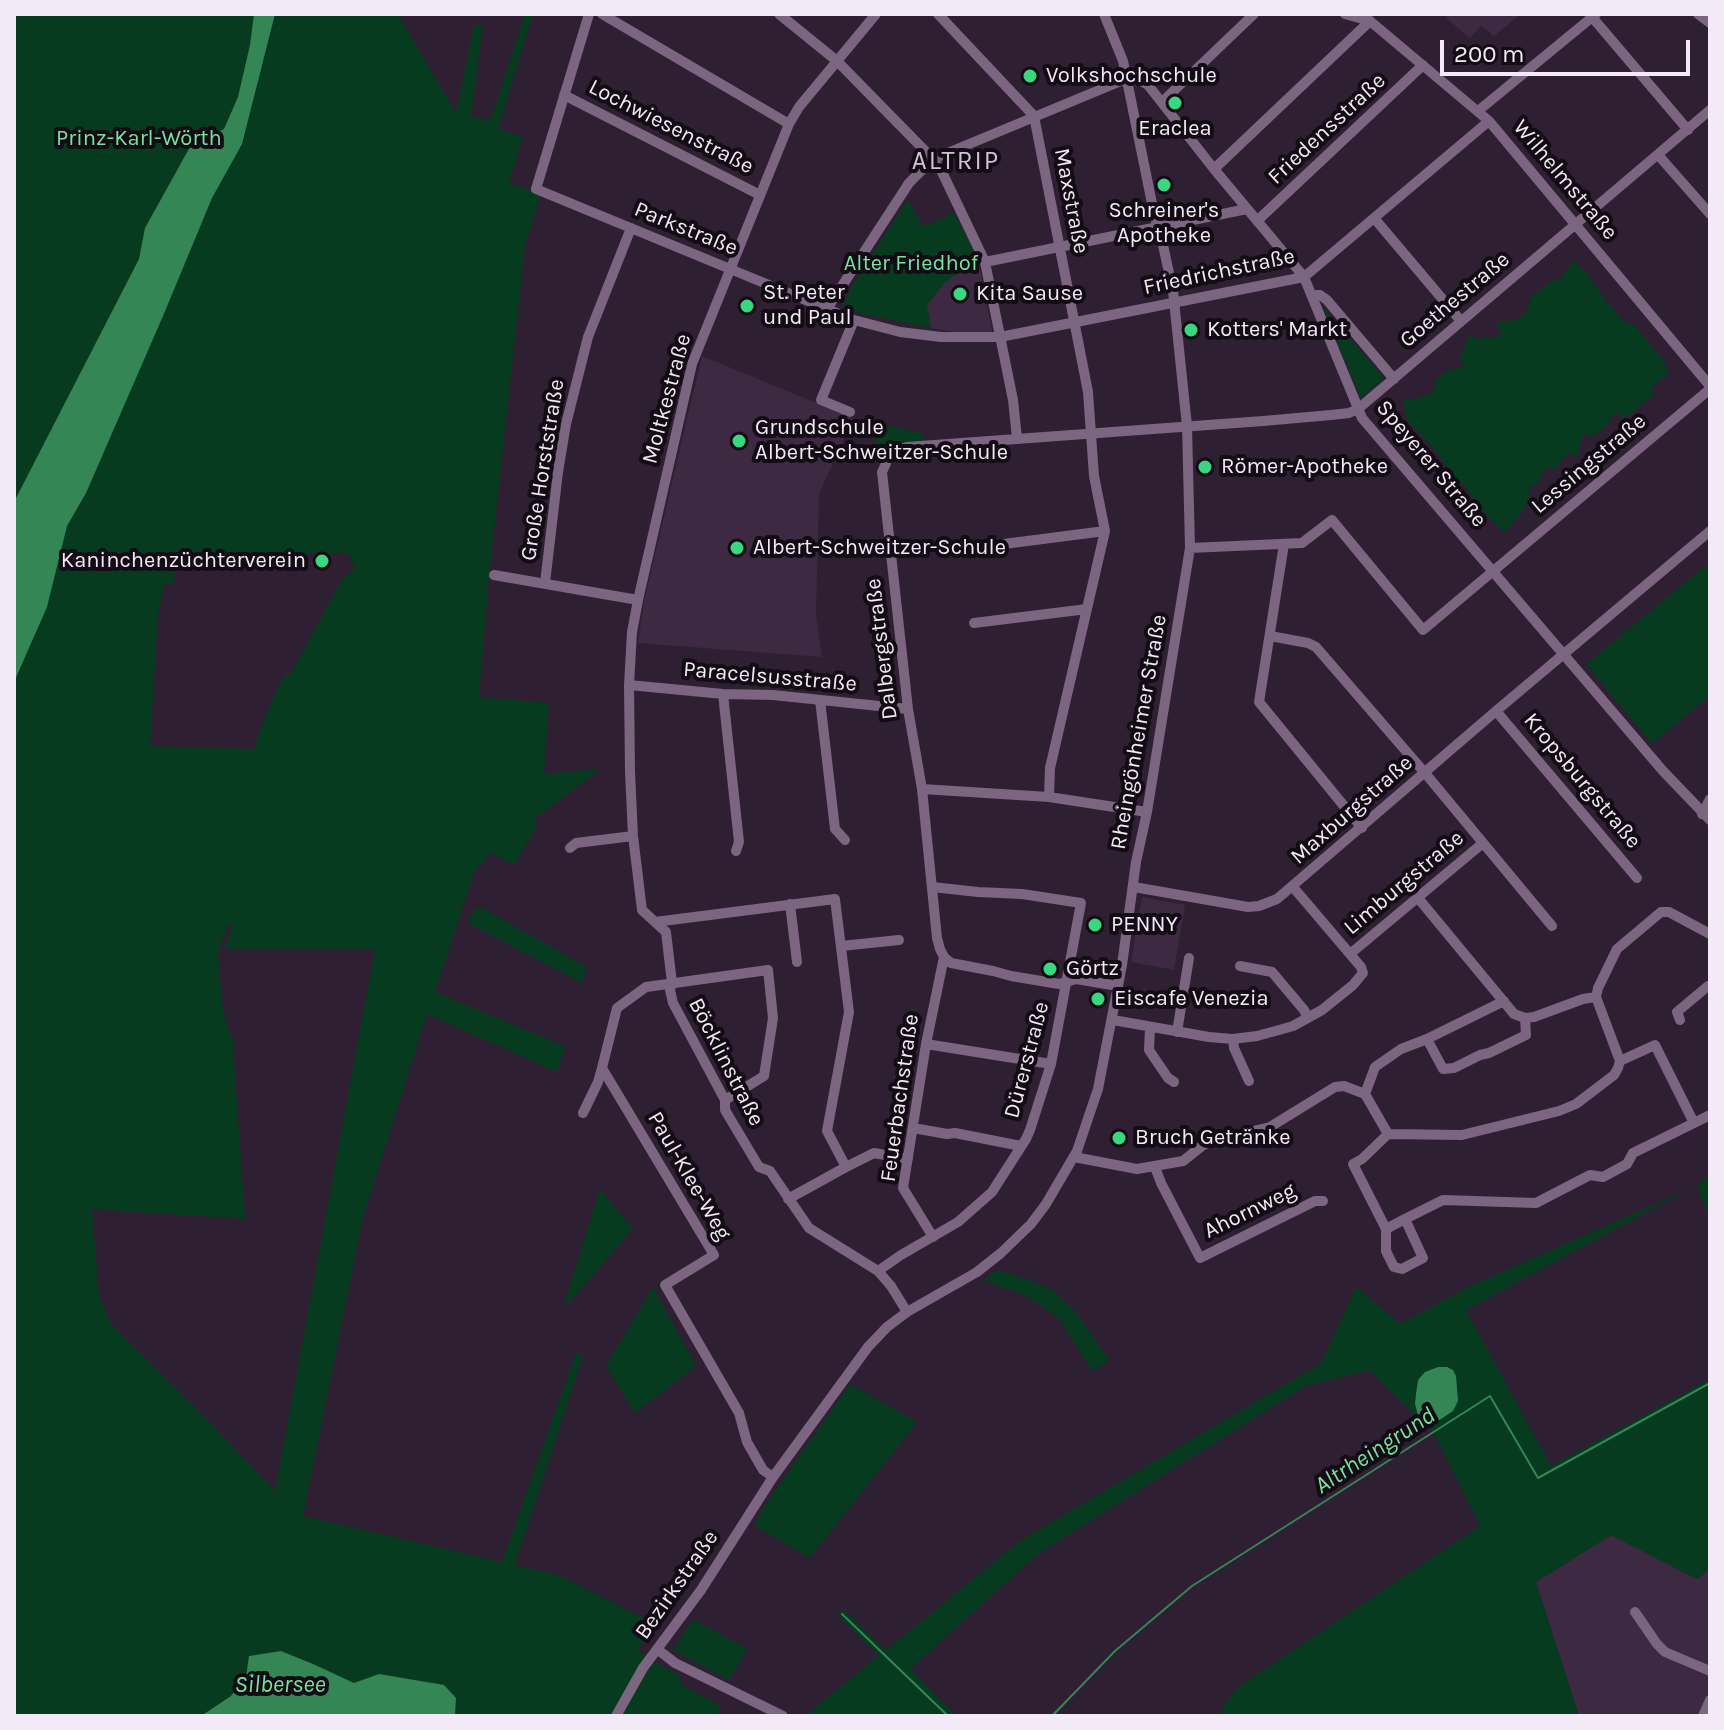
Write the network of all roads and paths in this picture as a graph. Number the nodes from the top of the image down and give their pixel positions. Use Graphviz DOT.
graph roads {
  1 [pos="589,14"];
  2 [pos="602,14"];
  3 [pos="779,14"];
  4 [pos="876,14"];
  5 [pos="938,14"];
  6 [pos="1104,14"];
  7 [pos="1254,14"];
  8 [pos="1345,14"];
  9 [pos="1698,14"];
  10 [pos="1594,16"];
  11 [pos="1366,17"];
  12 [pos="1710,23"];
  13 [pos="837,61"];
  14 [pos="1423,65"];
  15 [pos="1128,80"];
  16 [pos="564,95"];
  17 [pos="1162,102"];
  18 [pos="1710,110"];
  19 [pos="1478,111"];
  20 [pos="1034,116"];
  21 [pos="1489,121"];
  22 [pos="789,124"];
  23 [pos="1688,130"];
  24 [pos="1659,156"];
  25 [pos="933,159"];
  26 [pos="1214,169"];
  27 [pos="760,195"];
  28 [pos="1247,209"];
  29 [pos="1710,214"];
  30 [pos="1374,218"];
  31 [pos="1257,221"];
  32 [pos="1576,225"];
  33 [pos="631,228"];
  34 [pos="1158,228"];
  35 [pos="1060,247"];
  36 [pos="985,262"];
  37 [pos="731,268"];
  38 [pos="1304,277"];
  39 [pos="1313,295"];
  40 [pos="1173,302"];
  41 [pos="827,309"];
  42 [pos="854,320"];
  43 [pos="1461,321"];
  44 [pos="1075,322"];
  45 [pos="1000,337"];
  46 [pos="1394,379"];
  47 [pos="1710,388"];
  48 [pos="1358,409"];
  49 [pos="850,412"];
  50 [pos="1187,426"];
  51 [pos="1091,433"];
  52 [pos="1017,438"];
  53 [pos="1105,531"];
  54 [pos="1710,531"];
  55 [pos="1284,544"];
  56 [pos="1190,548"];
  57 [pos="965,549"];
  58 [pos="1494,570"];
  59 [pos="494,575"];
  60 [pos="545,583"];
  61 [pos="638,600"];
  62 [pos="1087,609"];
  63 [pos="974,623"];
  64 [pos="1270,636"];
  65 [pos="1564,655"];
  66 [pos="629,685"];
  67 [pos="723,694"];
  68 [pos="820,700"];
  69 [pos="908,709"];
  70 [pos="1496,711"];
  71 [pos="1425,773"];
  72 [pos="922,789"];
  73 [pos="1049,797"];
  74 [pos="1710,799"];
  75 [pos="1147,812"];
  76 [pos="1706,817"];
  77 [pos="1362,828"];
  78 [pos="633,836"];
  79 [pos="845,840"];
  80 [pos="1483,843"];
  81 [pos="570,848"];
  82 [pos="736,851"];
  83 [pos="1637,878"];
  84 [pos="932,887"];
  85 [pos="1134,887"];
  86 [pos="1293,887"];
  87 [pos="1418,898"];
  88 [pos="790,904"];
  89 [pos="655,922"];
  90 [pos="1552,926"];
  91 [pos="1710,934"];
  92 [pos="899,940"];
  93 [pos="841,946"];
  94 [pos="1350,954"];
  95 [pos="944,957"];
  96 [pos="1189,958"];
  97 [pos="797,962"];
  98 [pos="1240,966"];
  99 [pos="1068,982"];
  100 [pos="672,983"];
  101 [pos="1118,986"];
  102 [pos="1709,987"];
  103 [pos="1596,997"];
  104 [pos="1504,1001"];
  105 [pos="1308,1018"];
  106 [pos="1525,1018"];
  107 [pos="1113,1020"];
  108 [pos="1680,1020"];
  109 [pos="1150,1028"];
  110 [pos="1177,1032"];
  111 [pos="1233,1039"];
  112 [pos="1427,1039"];
  113 [pos="926,1044"];
  114 [pos="1620,1061"];
  115 [pos="1051,1064"];
  116 [pos="602,1068"];
  117 [pos="1249,1081"];
  118 [pos="1174,1082"];
  119 [pos="1365,1094"];
  120 [pos="725,1100"];
  121 [pos="583,1113"];
  122 [pos="1710,1115"];
  123 [pos="1694,1123"];
  124 [pos="913,1128"];
  125 [pos="1388,1134"];
  126 [pos="1021,1146"];
  127 [pos="1074,1157"];
  128 [pos="908,1159"];
  129 [pos="846,1167"];
  130 [pos="1155,1167"];
  131 [pos="788,1199"];
  132 [pos="1323,1201"];
  133 [pos="1405,1219"];
  134 [pos="1386,1229"];
  135 [pos="933,1237"];
  136 [pos="878,1271"];
  137 [pos="907,1312"];
  138 [pos="773,1477"];
  139 [pos="1635,1612"];
  140 [pos="657,1649"];
  141 [pos="1710,1671"];
  142 [pos="1710,1700"];
  143 [pos="616,1716"];
  144 [pos="783,1716"];
  145 [pos="1703,1716"];
  1 -- 16 [label="street, Parkstraße"];
  2 -- 22 [label="street"];
  3 -- 13 [label="street"];
  4 -- 13 [label="street, Moltkestraße"];
  5 -- 20 [label="street"];
  6 -- 15 [label="street, Rheingönheimer Straße"];
  7 -- 17 [label="street"];
  8 -- 11 [label="street, Wilhelmstraße"];
  9 -- 12 [label="street"];
  10 -- 19 [label="street"];
  10 -- 23 [label="street"];
  11 -- 14 [label="street, Wilhelmstraße"];
  11 -- 26 [label="street"];
  13 -- 22 [label="street, Moltkestraße"];
  13 -- 25 [label="street"];
  14 -- 19 [label="street, Wilhelmstraße"];
  14 -- 31 [label="street, Friedensstraße"];
  15 -- 17 [label="street, Speyerer Straße"];
  15 -- 20 [label="street"];
  15 -- 34 [label="street, Rheingönheimer Straße"];
  16 -- 27 [label="street, Lochwiesenstraße"];
  16 -- 33 [label="street, Parkstraße"];
  17 -- 26 [label="street, Speyerer Straße"];
  18 -- 23 [label="street, Goethestraße"];
  19 -- 21 [label="street, Wilhelmstraße"];
  20 -- 25 [label="street"];
  20 -- 35 [label="street, Maxstraße"];
  21 -- 30 [label="street, Friedrichstraße"];
  21 -- 32 [label="street, Wilhelmstraße"];
  22 -- 27 [label="street, Moltkestraße"];
  23 -- 24 [label="street, Goethestraße"];
  24 -- 29 [label="street"];
  24 -- 32 [label="street, Goethestraße"];
  25 -- 36 [label="street"];
  25 -- 41 [label="street"];
  26 -- 28 [label="street, Speyerer Straße"];
  27 -- 37 [label="street, Moltkestraße"];
  28 -- 31 [label="street, Speyerer Straße"];
  28 -- 34 [label="street"];
  30 -- 38 [label="street, Friedrichstraße"];
  30 -- 43 [label="street"];
  31 -- 38 [label="street, Speyerer Straße"];
  32 -- 43 [label="street, Goethestraße"];
  32 -- 47 [label="street, Wilhelmstraße"];
  33 -- 37 [label="street, Parkstraße"];
  33 -- 60 [label="street, Große Horststraße"];
  34 -- 35 [label="street"];
  34 -- 40 [label="street, Rheingönheimer Straße"];
  35 -- 36 [label="street"];
  35 -- 44 [label="street, Maxstraße"];
  36 -- 45 [label="street"];
  37 -- 41 [label="street, Parkstraße"];
  37 -- 61 [label="street, Moltkestraße"];
  38 -- 39 [label="street, Speyerer Straße"];
  38 -- 40 [label="street, Friedrichstraße"];
  39 -- 46 [label="street"];
  39 -- 48 [label="street, Speyerer Straße"];
  40 -- 44 [label="street, Friedrichstraße"];
  40 -- 50 [label="street, Rheingönheimer Straße"];
  41 -- 42 [label="street, Parkstraße"];
  42 -- 45 [label="street, Parkstraße"];
  42 -- 49 [label="street"];
  43 -- 46 [label="street, Goethestraße"];
  44 -- 45 [label="street, Friedrichstraße"];
  44 -- 51 [label="street, Maxstraße"];
  45 -- 52 [label="street"];
  46 -- 48 [label="street, Goethestraße"];
  47 -- 58 [label="street, Lessingstraße"];
  48 -- 50 [label="street, Goethestraße"];
  48 -- 58 [label="street, Speyerer Straße"];
  50 -- 51 [label="street, Dalbergstraße"];
  50 -- 56 [label="street, Rheingönheimer Straße"];
  51 -- 52 [label="street, Dalbergstraße"];
  51 -- 53 [label="street, Maxstraße"];
  52 -- 69 [label="street, Dalbergstraße"];
  53 -- 57 [label="street"];
  53 -- 62 [label="street"];
  54 -- 65 [label="street, Maxburgstraße"];
  55 -- 56 [label="street"];
  55 -- 58 [label="street, Lessingstraße"];
  55 -- 64 [label="street"];
  56 -- 75 [label="street, Rheingönheimer Straße"];
  58 -- 65 [label="street, Speyerer Straße"];
  59 -- 60 [label="street"];
  60 -- 61 [label="street"];
  61 -- 66 [label="street, Moltkestraße"];
  62 -- 63 [label="street"];
  62 -- 73 [label="street"];
  64 -- 71 [label="street"];
  64 -- 77 [label="street"];
  65 -- 70 [label="street, Maxburgstraße"];
  65 -- 76 [label="street, Speyerer Straße"];
  66 -- 67 [label="street, Paracelsusstraße"];
  66 -- 78 [label="street, Moltkestraße"];
  67 -- 68 [label="street, Paracelsusstraße"];
  67 -- 82 [label="street"];
  68 -- 69 [label="street, Paracelsusstraße"];
  68 -- 79 [label="street"];
  69 -- 72 [label="street, Dalbergstraße"];
  70 -- 71 [label="street, Maxburgstraße"];
  70 -- 83 [label="street, Kropsburgstraße"];
  71 -- 77 [label="street, Maxburgstraße"];
  71 -- 80 [label="street"];
  72 -- 73 [label="street"];
  72 -- 84 [label="street, Dalbergstraße"];
  73 -- 75 [label="street"];
  74 -- 76 [label="street"];
  75 -- 85 [label="street, Rheingönheimer Straße"];
  77 -- 86 [label="street, Maxburgstraße"];
  78 -- 81 [label="street"];
  78 -- 89 [label="street, Böcklinstraße"];
  80 -- 87 [label="street, Limburgstraße"];
  80 -- 90 [label="street"];
  84 -- 95 [label="street, Dalbergstraße"];
  84 -- 99 [label="street, Dürerstraße"];
  85 -- 86 [label="street, Maxburgstraße"];
  85 -- 101 [label="street, Rheingönheimer Straße"];
  86 -- 94 [label="street"];
  87 -- 94 [label="street, Limburgstraße"];
  87 -- 104 [label="street"];
  88 -- 89 [label="street"];
  88 -- 93 [label="street"];
  88 -- 97 [label="street"];
  89 -- 100 [label="street, Böcklinstraße"];
  91 -- 103 [label="street"];
  92 -- 93 [label="street"];
  93 -- 129 [label="street"];
  94 -- 105 [label="street"];
  95 -- 99 [label="street"];
  95 -- 113 [label="street, Feuerbachstraße"];
  96 -- 110 [label="street"];
  98 -- 105 [label="street"];
  99 -- 101 [label="street"];
  99 -- 115 [label="street, Dürerstraße"];
  100 -- 116 [label="street"];
  100 -- 120 [label="street, Böcklinstraße"];
  100 -- 120 [label="street"];
  101 -- 107 [label="street, Rheingönheimer Straße"];
  102 -- 108 [label="street"];
  103 -- 106 [label="street"];
  103 -- 114 [label="street"];
  104 -- 106 [label="street"];
  104 -- 112 [label="street"];
  105 -- 111 [label="street"];
  106 -- 112 [label="street"];
  107 -- 109 [label="street"];
  107 -- 127 [label="street, Rheingönheimer Straße"];
  109 -- 110 [label="street"];
  109 -- 118 [label="street"];
  110 -- 111 [label="street"];
  111 -- 117 [label="street"];
  112 -- 119 [label="street"];
  113 -- 115 [label="street"];
  113 -- 124 [label="street, Feuerbachstraße"];
  114 -- 123 [label="street"];
  114 -- 125 [label="street"];
  115 -- 126 [label="street, Dürerstraße"];
  116 -- 121 [label="street"];
  116 -- 138 [label="street, Paul-Klee-Weg"];
  119 -- 125 [label="street"];
  119 -- 130 [label="street"];
  120 -- 131 [label="street, Böcklinstraße"];
  122 -- 123 [label="street"];
  123 -- 133 [label="street"];
  124 -- 126 [label="street"];
  124 -- 128 [label="street, Feuerbachstraße"];
  125 -- 134 [label="street"];
  126 -- 135 [label="street, Dürerstraße"];
  127 -- 130 [label="street"];
  127 -- 137 [label="street, Rheingönheimer Straße"];
  128 -- 129 [label="street"];
  128 -- 135 [label="street, Feuerbachstraße"];
  129 -- 131 [label="street"];
  130 -- 132 [label="street, Ahornweg"];
  131 -- 136 [label="street, Böcklinstraße"];
  133 -- 134 [label="street"];
  133 -- 134 [label="street"];
  135 -- 136 [label="street, Dürerstraße"];
  136 -- 137 [label="street, Böcklinstraße"];
  137 -- 138 [label="street, Bezirkstraße"];
  138 -- 140 [label="street, Bezirkstraße"];
  139 -- 141 [label="street"];
  140 -- 143 [label="street, Bezirkstraße"];
  140 -- 144 [label="street"];
  142 -- 145 [label="street"];
}
